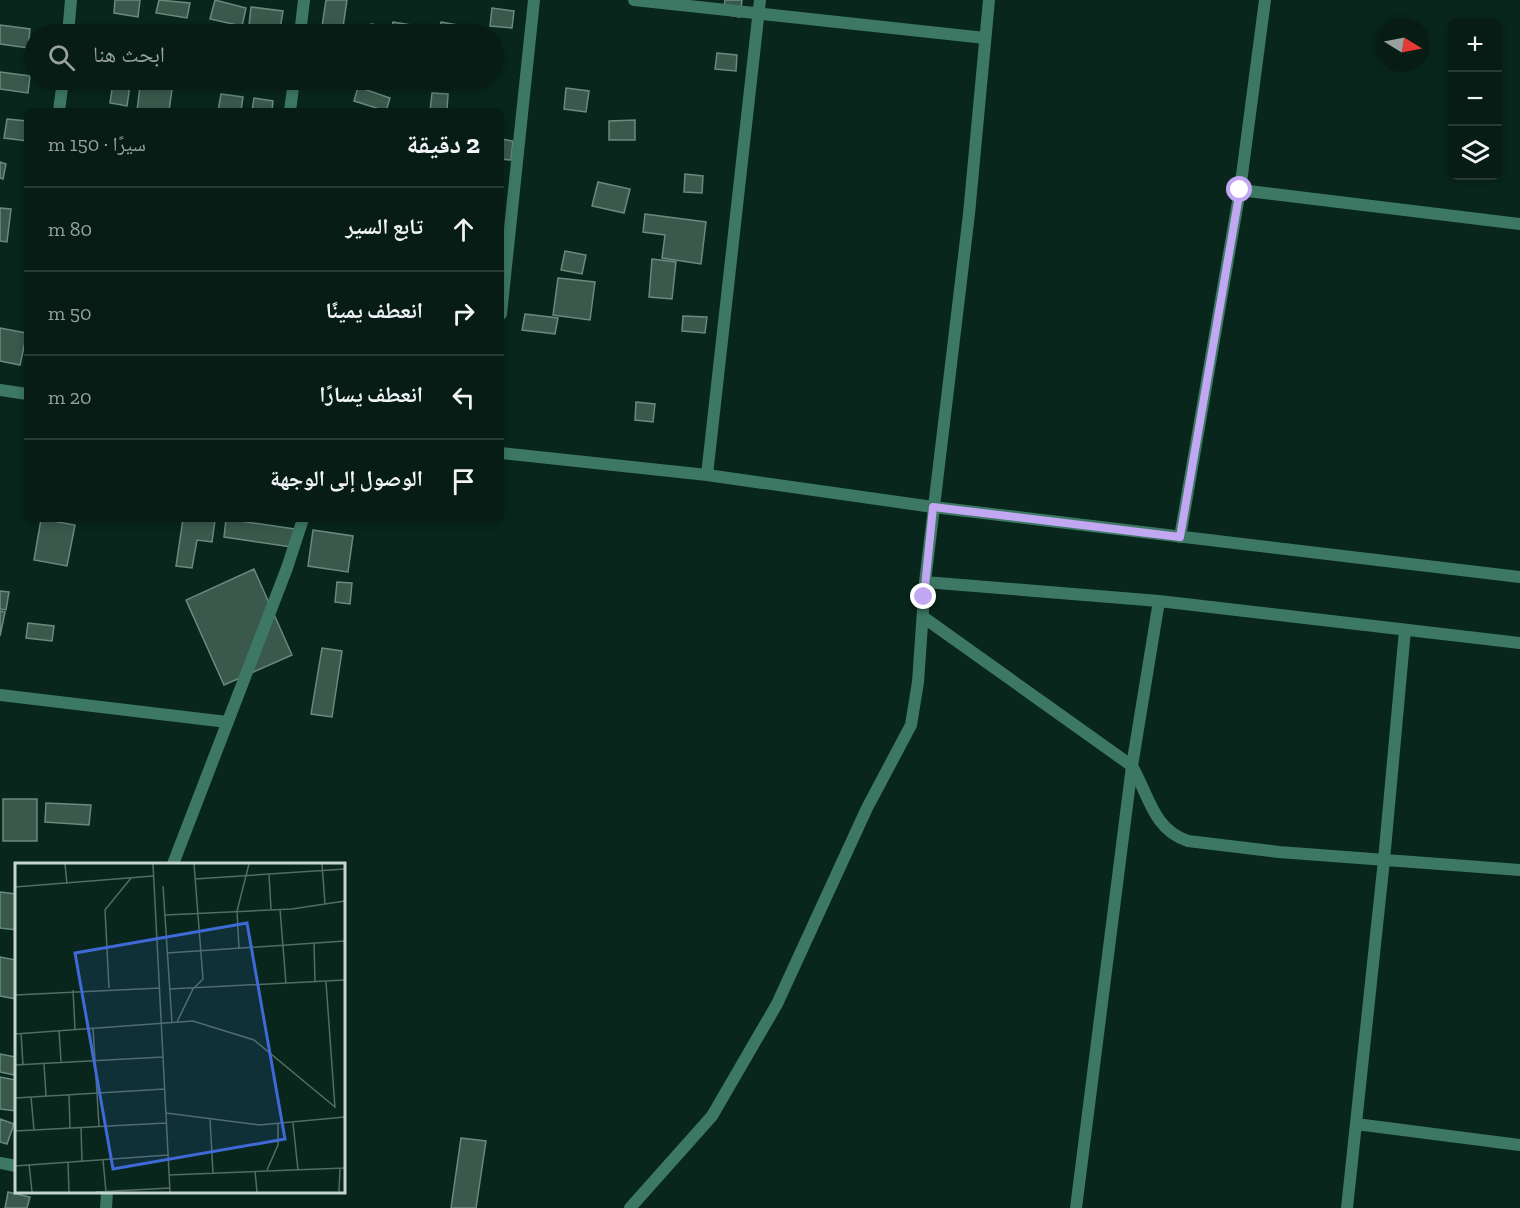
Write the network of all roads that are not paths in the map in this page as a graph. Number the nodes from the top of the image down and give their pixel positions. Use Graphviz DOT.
graph roads {
  1 [pos="72,0"];
  2 [pos="304,0"];
  3 [pos="534,0"];
  4 [pos="634,0"];
  5 [pos="759,0"];
  6 [pos="989,0"];
  7 [pos="1265,0"];
  8 [pos="758,15"];
  9 [pos="69,24"];
  10 [pos="301,24"];
  11 [pos="985,38"];
  12 [pos="62,90"];
  13 [pos="293,90"];
  14 [pos="59,108"];
  15 [pos="290,108"];
  16 [pos="1240,190"];
  17 [pos="1520,224"];
  18 [pos="504,285"];
  19 [pos="0,390"];
  20 [pos="24,394"];
  21 [pos="504,453"];
  22 [pos="707,475"];
  23 [pos="933,507"];
  24 [pos="302,522"];
  25 [pos="1180,537"];
  26 [pos="1520,577"];
  27 [pos="925,582"];
  28 [pos="1159,600"];
  29 [pos="923,617"];
  30 [pos="1406,630"];
  31 [pos="1520,643"];
  32 [pos="0,695"];
  33 [pos="227,722"];
  34 [pos="1132,766"];
  35 [pos="1384,860"];
  36 [pos="173,863"];
  37 [pos="1520,870"];
  38 [pos="1356,1124"];
  39 [pos="1520,1145"];
  40 [pos="0,1163"];
  41 [pos="15,1166"];
  42 [pos="107,1193"];
  43 [pos="106,1208"];
  44 [pos="630,1208"];
  45 [pos="1076,1208"];
  46 [pos="1347,1208"];
  1 -- 9 [label="street"];
  2 -- 10 [label="street"];
  3 -- 18 [label="street"];
  4 -- 8 [label="street"];
  5 -- 8 [label="street"];
  6 -- 11 [label="street"];
  7 -- 16 [label="street"];
  8 -- 11 [label="street"];
  8 -- 22 [label="street"];
  11 -- 23 [label="street"];
  12 -- 14 [label="street"];
  13 -- 15 [label="street"];
  16 -- 17 [label="street"];
  16 -- 25 [label="street"];
  19 -- 20 [label="street"];
  21 -- 22 [label="street"];
  22 -- 23 [label="street"];
  23 -- 25 [label="street"];
  23 -- 27 [label="street"];
  24 -- 33 [label="street"];
  25 -- 26 [label="street"];
  27 -- 28 [label="street"];
  27 -- 29 [label="street"];
  28 -- 30 [label="street"];
  28 -- 34 [label="street"];
  29 -- 34 [label="street"];
  29 -- 44 [label="street"];
  30 -- 31 [label="street"];
  30 -- 35 [label="street"];
  32 -- 33 [label="street"];
  33 -- 36 [label="street"];
  34 -- 35 [label="street"];
  34 -- 45 [label="street"];
  35 -- 37 [label="street"];
  35 -- 38 [label="street"];
  38 -- 39 [label="street"];
  38 -- 46 [label="street"];
  40 -- 41 [label="street"];
  42 -- 43 [label="street"];
}
